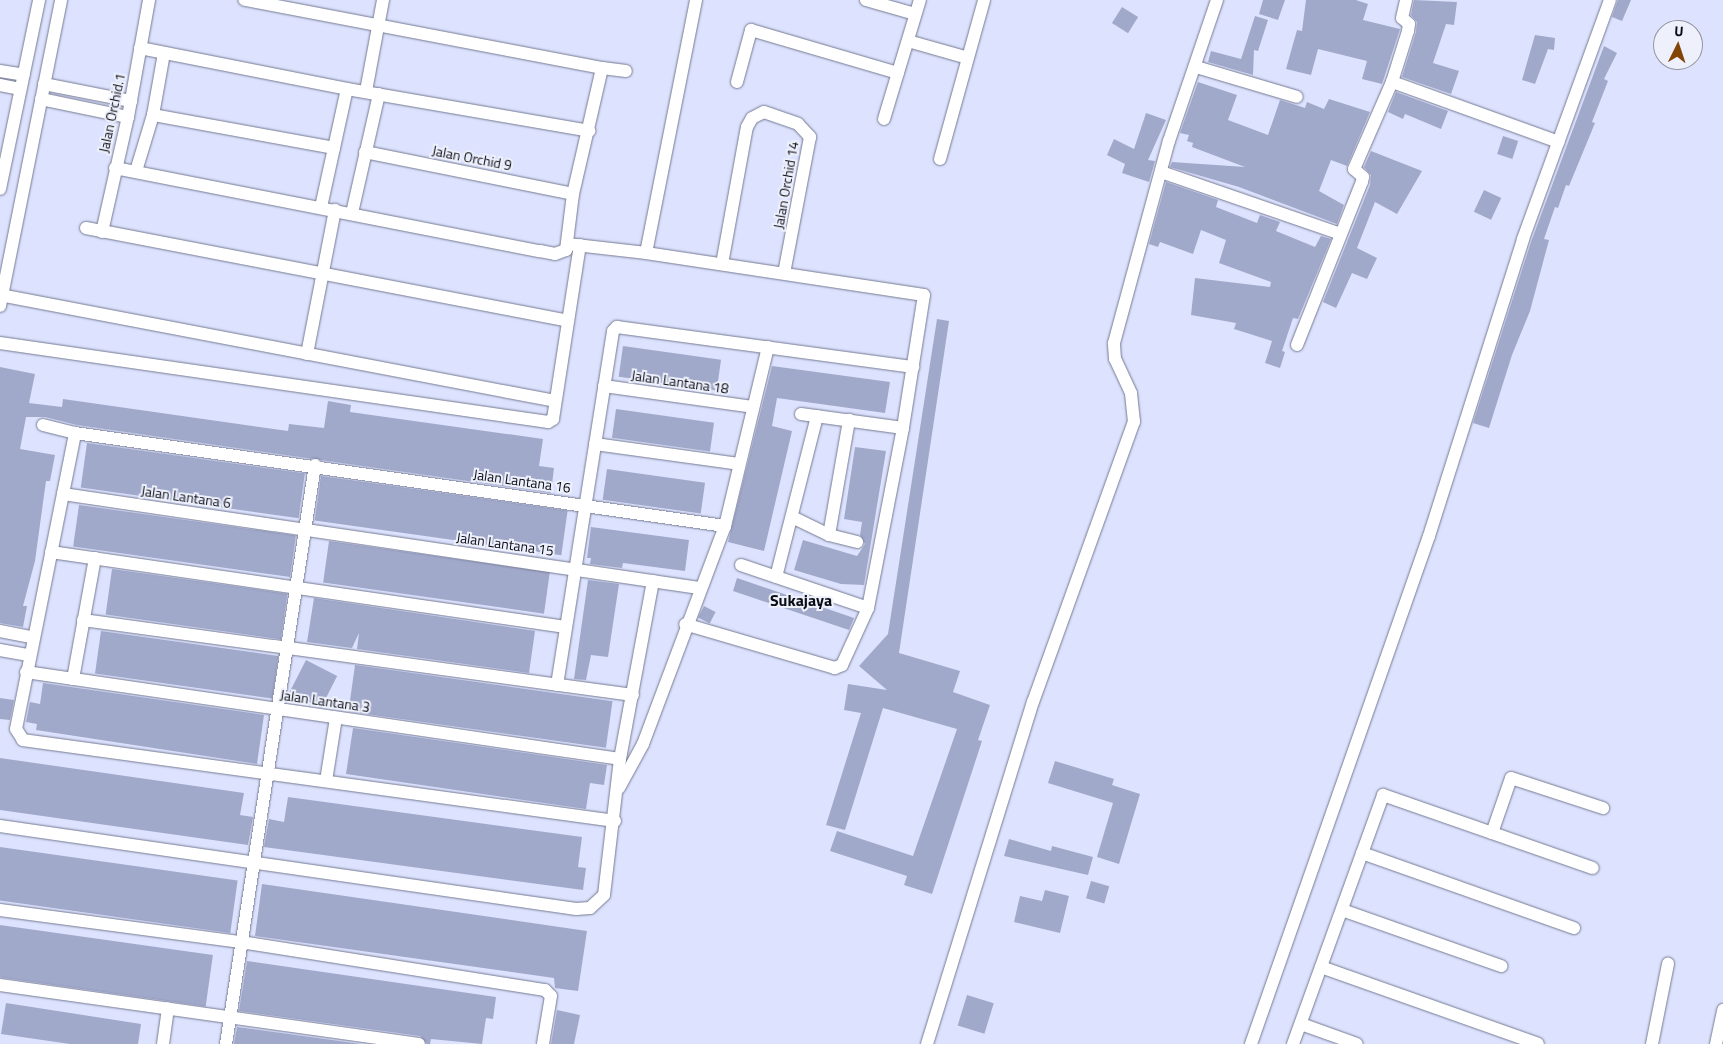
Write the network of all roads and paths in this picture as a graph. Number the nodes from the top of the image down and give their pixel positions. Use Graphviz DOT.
graph roads {
  1 [pos="39,0"];
  2 [pos="61,0"];
  3 [pos="149,0"];
  4 [pos="244,0"];
  5 [pos="383,0"];
  6 [pos="866,0"];
  7 [pos="920,0"];
  8 [pos="984,0"];
  9 [pos="1217,0"];
  10 [pos="1406,0"];
  11 [pos="1610,0"];
  12 [pos="693,1"];
  13 [pos="916,14"];
  14 [pos="378,27"];
  15 [pos="908,41"];
  16 [pos="140,48"];
  17 [pos="164,53"];
  18 [pos="968,58"];
  19 [pos="1196,67"];
  20 [pos="602,68"];
  21 [pos="0,71"];
  22 [pos="626,72"];
  23 [pos="898,73"];
  24 [pos="24,75"];
  25 [pos="737,82"];
  26 [pos="1392,82"];
  27 [pos="44,84"];
  28 [pos="0,86"];
  29 [pos="20,89"];
  30 [pos="347,89"];
  31 [pos="366,91"];
  32 [pos="379,94"];
  33 [pos="1297,97"];
  34 [pos="41,99"];
  35 [pos="131,101"];
  36 [pos="153,115"];
  37 [pos="128,117"];
  38 [pos="884,119"];
  39 [pos="589,131"];
  40 [pos="1556,141"];
  41 [pos="334,148"];
  42 [pos="365,152"];
  43 [pos="940,159"];
  44 [pos="115,168"];
  45 [pos="136,171"];
  46 [pos="1161,172"];
  47 [pos="0,189"];
  48 [pos="573,194"];
  49 [pos="320,207"];
  50 [pos="335,210"];
  51 [pos="352,213"];
  52 [pos="86,228"];
  53 [pos="102,232"];
  54 [pos="1341,234"];
  55 [pos="573,245"];
  56 [pos="646,253"];
  57 [pos="722,264"];
  58 [pos="784,273"];
  59 [pos="323,275"];
  60 [pos="1,299"];
  61 [pos="567,321"];
  62 [pos="0,343"];
  63 [pos="1297,345"];
  64 [pos="768,346"];
  65 [pos="307,354"];
  66 [pos="913,367"];
  67 [pos="604,386"];
  68 [pos="555,401"];
  69 [pos="753,406"];
  70 [pos="802,414"];
  71 [pos="817,416"];
  72 [pos="849,420"];
  73 [pos="43,426"];
  74 [pos="903,428"];
  75 [pos="75,433"];
  76 [pos="595,444"];
  77 [pos="740,464"];
  78 [pos="315,465"];
  79 [pos="63,494"];
  80 [pos="585,505"];
  81 [pos="792,517"];
  82 [pos="724,526"];
  83 [pos="305,530"];
  84 [pos="829,535"];
  85 [pos="857,542"];
  86 [pos="51,552"];
  87 [pos="95,558"];
  88 [pos="741,565"];
  89 [pos="575,570"];
  90 [pos="776,577"];
  91 [pos="652,581"];
  92 [pos="296,588"];
  93 [pos="699,588"];
  94 [pos="868,608"];
  95 [pos="84,620"];
  96 [pos="685,624"];
  97 [pos="566,627"];
  98 [pos="0,631"];
  99 [pos="32,637"];
  100 [pos="287,648"];
  101 [pos="0,650"];
  102 [pos="29,655"];
  103 [pos="26,672"];
  104 [pos="73,679"];
  105 [pos="557,685"];
  106 [pos="633,695"];
  107 [pos="277,709"];
  108 [pos="336,718"];
  109 [pos="620,759"];
  110 [pos="267,774"];
  111 [pos="326,781"];
  112 [pos="618,790"];
  113 [pos="1602,808"];
  114 [pos="615,821"];
  115 [pos="0,826"];
  116 [pos="1492,833"];
  117 [pos="1362,853"];
  118 [pos="253,862"];
  119 [pos="1593,868"];
  120 [pos="0,910"];
  121 [pos="1342,910"];
  122 [pos="1574,928"];
  123 [pos="241,942"];
  124 [pos="1668,964"];
  125 [pos="1501,966"];
  126 [pos="1321,967"];
  127 [pos="0,985"];
  128 [pos="168,1008"];
  129 [pos="1723,1010"];
  130 [pos="229,1019"];
  131 [pos="1301,1024"];
  132 [pos="1517,1040"];
  133 [pos="163,1044"];
  134 [pos="226,1044"];
  135 [pos="419,1044"];
  136 [pos="543,1044"];
  137 [pos="927,1044"];
  138 [pos="1251,1044"];
  139 [pos="1293,1044"];
  140 [pos="1357,1044"];
  141 [pos="1538,1044"];
  142 [pos="1652,1044"];
  143 [pos="1716,1044"];
  1 -- 24 [label="street"];
  2 -- 27 [label="street"];
  3 -- 16 [label="street, Jalan Orchid.1"];
  4 -- 14 [label="street"];
  5 -- 14 [label="street"];
  6 -- 13 [label="street"];
  7 -- 13 [label="street"];
  8 -- 18 [label="street"];
  9 -- 19 [label="street"];
  10 -- 26 [label="street"];
  11 -- 40 [label="street"];
  12 -- 56 [label="street"];
  13 -- 15 [label="street"];
  14 -- 20 [label="street"];
  14 -- 31 [label="street"];
  15 -- 18 [label="street"];
  15 -- 23 [label="street"];
  16 -- 17 [label="street"];
  16 -- 35 [label="street, Jalan Orchid.1"];
  17 -- 30 [label="street"];
  17 -- 36 [label="street"];
  18 -- 43 [label="street"];
  19 -- 33 [label="street"];
  19 -- 46 [label="street"];
  20 -- 22 [label="street"];
  20 -- 39 [label="street"];
  21 -- 24 [label="street"];
  23 -- 25 [label="street"];
  23 -- 38 [label="street"];
  24 -- 29 [label="street"];
  26 -- 40 [label="street"];
  26 -- 54 [label="street"];
  27 -- 34 [label="street"];
  27 -- 35 [label="street"];
  28 -- 29 [label="street"];
  29 -- 47 [label="street"];
  30 -- 31 [label="street"];
  30 -- 41 [label="street"];
  31 -- 32 [label="street"];
  32 -- 39 [label="street"];
  32 -- 42 [label="street"];
  34 -- 37 [label="street"];
  34 -- 60 [label="street"];
  35 -- 37 [label="street, Jalan Orchid.1"];
  36 -- 41 [label="street"];
  36 -- 45 [label="street"];
  37 -- 44 [label="street, Jalan Orchid.1"];
  39 -- 48 [label="street"];
  40 -- 138 [label="street"];
  41 -- 49 [label="street"];
  42 -- 48 [label="street, Jalan Orchid 9"];
  42 -- 51 [label="street"];
  44 -- 45 [label="street"];
  44 -- 53 [label="street, Jalan Orchid.1"];
  45 -- 49 [label="street"];
  46 -- 54 [label="street"];
  46 -- 137 [label="street"];
  48 -- 55 [label="street"];
  49 -- 50 [label="street"];
  50 -- 51 [label="street"];
  50 -- 59 [label="street"];
  51 -- 55 [label="street"];
  52 -- 53 [label="street"];
  53 -- 59 [label="street"];
  54 -- 63 [label="street"];
  55 -- 56 [label="street"];
  55 -- 61 [label="street"];
  56 -- 57 [label="street"];
  57 -- 58 [label="street"];
  57 -- 58 [label="street, Jalan Orchid 14"];
  58 -- 66 [label="street"];
  59 -- 61 [label="street"];
  59 -- 65 [label="street"];
  60 -- 65 [label="street"];
  61 -- 68 [label="street"];
  62 -- 68 [label="street"];
  64 -- 66 [label="street"];
  64 -- 67 [label="street"];
  64 -- 69 [label="street"];
  65 -- 68 [label="street"];
  66 -- 74 [label="street"];
  67 -- 69 [label="street, Jalan Lantana 18"];
  67 -- 76 [label="street"];
  69 -- 77 [label="street"];
  70 -- 71 [label="street"];
  71 -- 72 [label="street"];
  71 -- 81 [label="street"];
  72 -- 74 [label="street"];
  72 -- 84 [label="street"];
  73 -- 75 [label="street, Jalan Lantana 16"];
  74 -- 94 [label="street"];
  75 -- 78 [label="street, Jalan Lantana 16"];
  75 -- 79 [label="street"];
  76 -- 77 [label="street"];
  76 -- 80 [label="street"];
  77 -- 82 [label="street"];
  78 -- 80 [label="street, Jalan Lantana 16"];
  78 -- 83 [label="street"];
  79 -- 83 [label="street, Jalan Lantana 6"];
  79 -- 86 [label="street"];
  80 -- 82 [label="street, Jalan Lantana 16"];
  80 -- 89 [label="street"];
  81 -- 84 [label="street"];
  81 -- 90 [label="street"];
  82 -- 93 [label="street"];
  83 -- 89 [label="street, Jalan Lantana 15"];
  83 -- 92 [label="street"];
  84 -- 85 [label="street"];
  86 -- 87 [label="street"];
  86 -- 99 [label="street"];
  87 -- 92 [label="street"];
  87 -- 95 [label="street"];
  88 -- 90 [label="street"];
  89 -- 91 [label="street, Jalan Lantana 15"];
  89 -- 97 [label="street"];
  90 -- 94 [label="street"];
  91 -- 93 [label="street, Jalan Lantana 15"];
  91 -- 106 [label="street"];
  92 -- 97 [label="street"];
  92 -- 100 [label="street"];
  93 -- 96 [label="street"];
  94 -- 96 [label="street"];
  95 -- 100 [label="street"];
  95 -- 104 [label="street"];
  96 -- 112 [label="street"];
  97 -- 105 [label="street"];
  98 -- 99 [label="street"];
  99 -- 102 [label="street"];
  100 -- 105 [label="street"];
  100 -- 107 [label="street"];
  101 -- 102 [label="street"];
  102 -- 103 [label="street"];
  103 -- 104 [label="street, Jalan Lantana 3"];
  103 -- 110 [label="street"];
  104 -- 107 [label="street, Jalan Lantana 3"];
  105 -- 106 [label="street"];
  106 -- 109 [label="street"];
  107 -- 108 [label="street, Jalan Lantana 3"];
  107 -- 110 [label="street"];
  108 -- 109 [label="street, Jalan Lantana 3"];
  108 -- 111 [label="street"];
  109 -- 112 [label="street"];
  110 -- 111 [label="street"];
  110 -- 118 [label="street"];
  111 -- 114 [label="street"];
  112 -- 114 [label="street"];
  113 -- 116 [label="street"];
  114 -- 118 [label="street"];
  115 -- 118 [label="street"];
  116 -- 117 [label="street"];
  116 -- 119 [label="street"];
  117 -- 121 [label="street"];
  117 -- 122 [label="street"];
  118 -- 123 [label="street"];
  120 -- 123 [label="street"];
  121 -- 125 [label="street"];
  121 -- 126 [label="street"];
  123 -- 130 [label="street"];
  123 -- 136 [label="street"];
  124 -- 142 [label="street"];
  126 -- 131 [label="street"];
  126 -- 132 [label="street"];
  127 -- 128 [label="street"];
  128 -- 130 [label="street"];
  128 -- 133 [label="street"];
  129 -- 143 [label="street"];
  130 -- 134 [label="street"];
  130 -- 135 [label="street"];
  131 -- 139 [label="street"];
  131 -- 140 [label="street"];
  132 -- 141 [label="street"];
}
